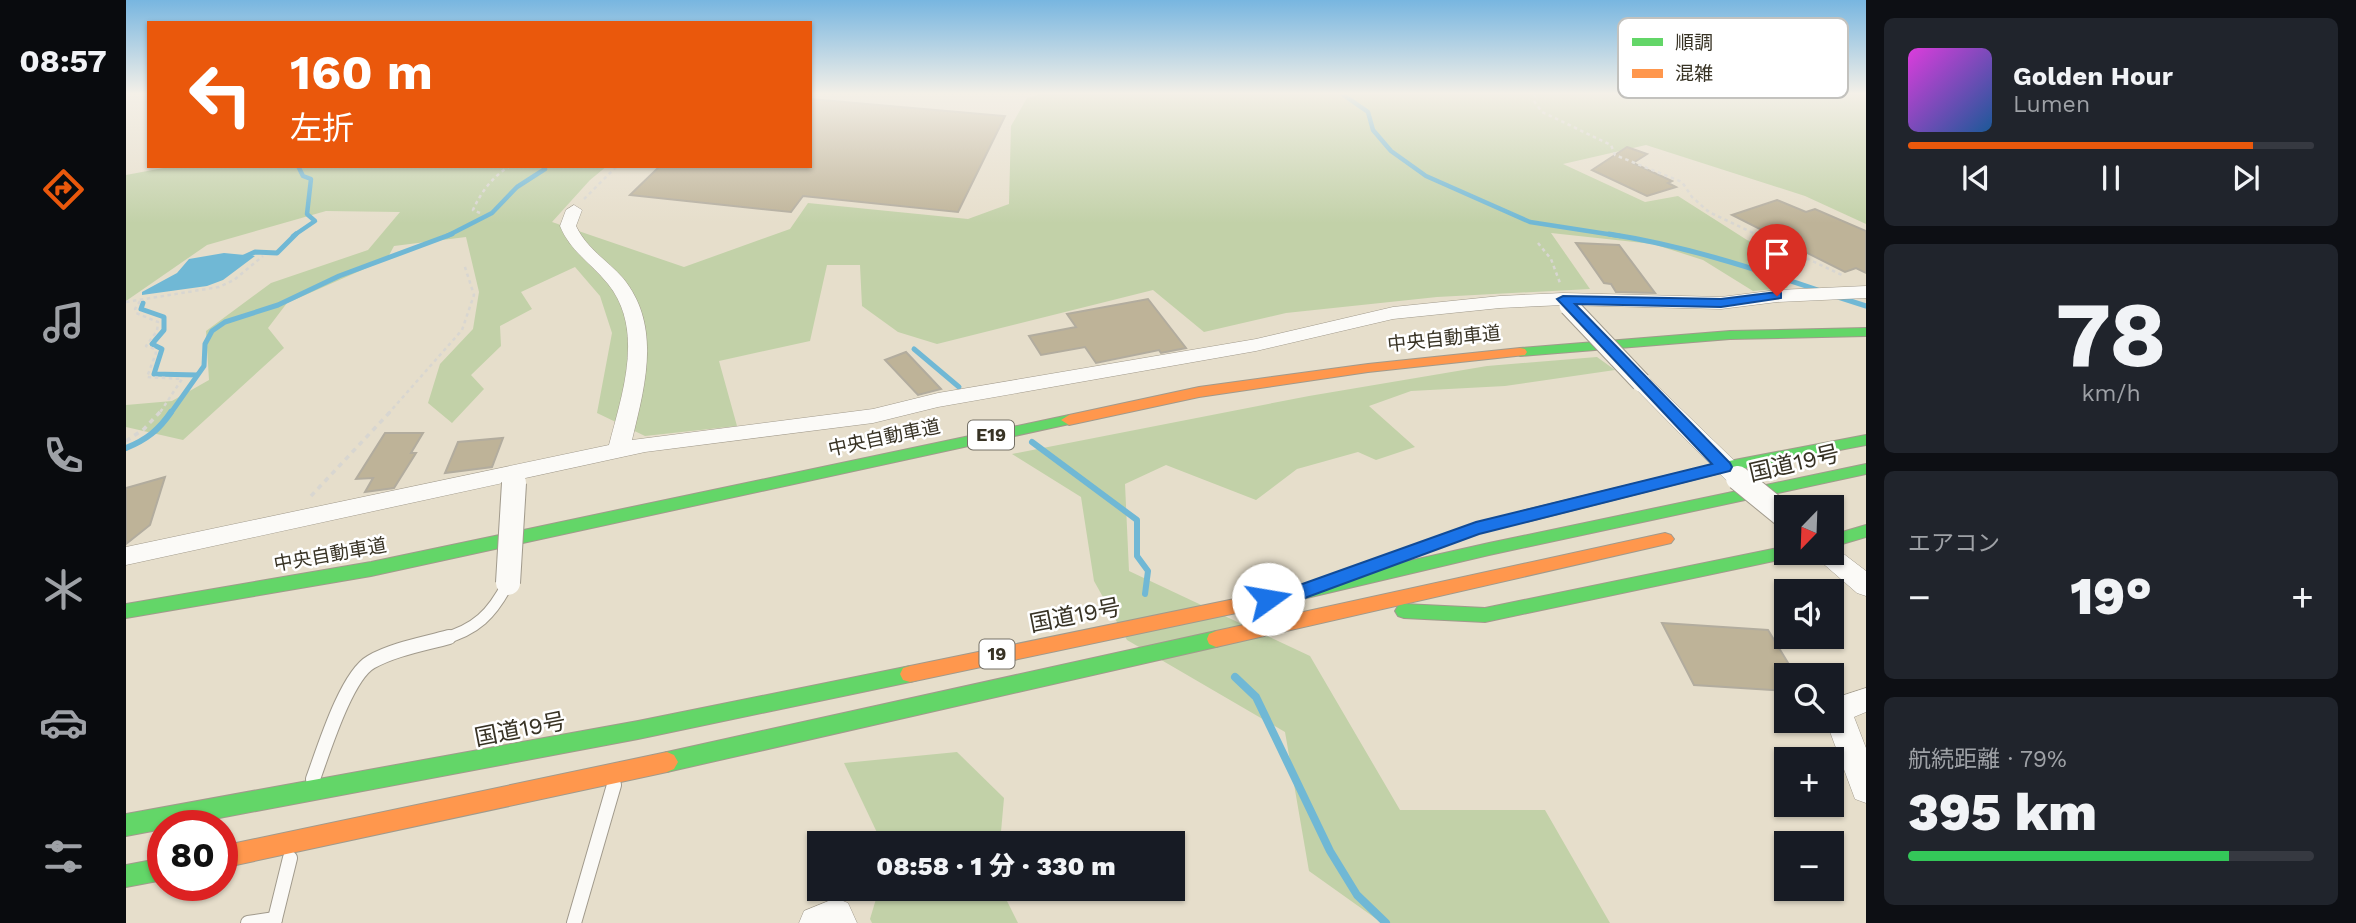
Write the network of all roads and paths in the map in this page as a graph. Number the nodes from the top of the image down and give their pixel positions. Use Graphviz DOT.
graph roads {
  1 [pos="1596,137"];
  2 [pos="506,168"];
  3 [pos="615,168"];
  4 [pos="574,210"];
  5 [pos="480,213"];
  6 [pos="1538,243"];
  7 [pos="263,256"];
  8 [pos="464,264"];
  9 [pos="1855,287"];
  10 [pos="140,301"];
  11 [pos="126,302"];
  12 [pos="1566,303"];
  13 [pos="1781,317"];
  14 [pos="1662,324"];
  15 [pos="1607,328"];
  16 [pos="1565,331"];
  17 [pos="1866,332"];
  18 [pos="1866,440"];
  19 [pos="126,441"];
  20 [pos="619,450"];
  21 [pos="1866,470"];
  22 [pos="1731,473"];
  23 [pos="516,477"];
  24 [pos="1774,508"];
  25 [pos="535,513"];
  26 [pos="1774,515"];
  27 [pos="1760,518"];
  28 [pos="297,519"];
  29 [pos="1515,519"];
  30 [pos="496,521"];
  31 [pos="1866,531"];
  32 [pos="1679,536"];
  33 [pos="1844,537"];
  34 [pos="1411,551"];
  35 [pos="1774,555"];
  36 [pos="126,556"];
  37 [pos="1842,565"];
  38 [pos="508,583"];
  39 [pos="1866,586"];
  40 [pos="1296,594"];
  41 [pos="1357,609"];
  42 [pos="126,611"];
  43 [pos="1866,700"];
  44 [pos="617,774"];
  45 [pos="1866,789"];
  46 [pos="306,799"];
  47 [pos="126,825"];
  48 [pos="295,836"];
  49 [pos="238,852"];
  50 [pos="147,872"];
  51 [pos="126,876"];
  52 [pos="274,921"];
  53 [pos="248,923"];
  54 [pos="574,923"];
  55 [pos="816,923"];
  56 [pos="841,923"];
  1 -- 9 [label="path"];
  2 -- 5 [label="path"];
  3 -- 4 [label="path"];
  4 -- 20 [label="street"];
  6 -- 12 [label="path"];
  7 -- 10 [label="path"];
  8 -- 28 [label="path"];
  9 -- 12 [label="street"];
  10 -- 11 [label="path"];
  10 -- 19 [label="path"];
  12 -- 20 [label="street"];
  12 -- 22 [label="street, bridge"];
  13 -- 14 [label="highway"];
  15 -- 16 [label="highway"];
  17 -- 42 [label="highway, 中央自動車道 / E19"];
  18 -- 22 [label="highway"];
  20 -- 23 [label="street"];
  21 -- 40 [label="highway, 国道19号 / 19"];
  22 -- 24 [label="street, bridge"];
  22 -- 29 [label="highway"];
  23 -- 28 [label="street"];
  23 -- 38 [label="street, bridge"];
  25 -- 30 [label="highway"];
  26 -- 27 [label="highway"];
  28 -- 36 [label="street"];
  31 -- 33 [label="highway"];
  32 -- 41 [label="highway, 19"];
  34 -- 40 [label="highway"];
  35 -- 41 [label="highway"];
  37 -- 39 [label="street"];
  38 -- 46 [label="lane"];
  40 -- 46 [label="highway, 国道19号 / 19"];
  41 -- 44 [label="highway, 19"];
  43 -- 45 [label="street"];
  44 -- 48 [label="highway, 19"];
  44 -- 54 [label="lane"];
  46 -- 47 [label="highway, 国道19号 / 19"];
  48 -- 49 [label="highway, 19"];
  48 -- 52 [label="lane"];
  50 -- 51 [label="highway"];
  52 -- 53 [label="lane"];
  55 -- 56 [label="street"];
}
